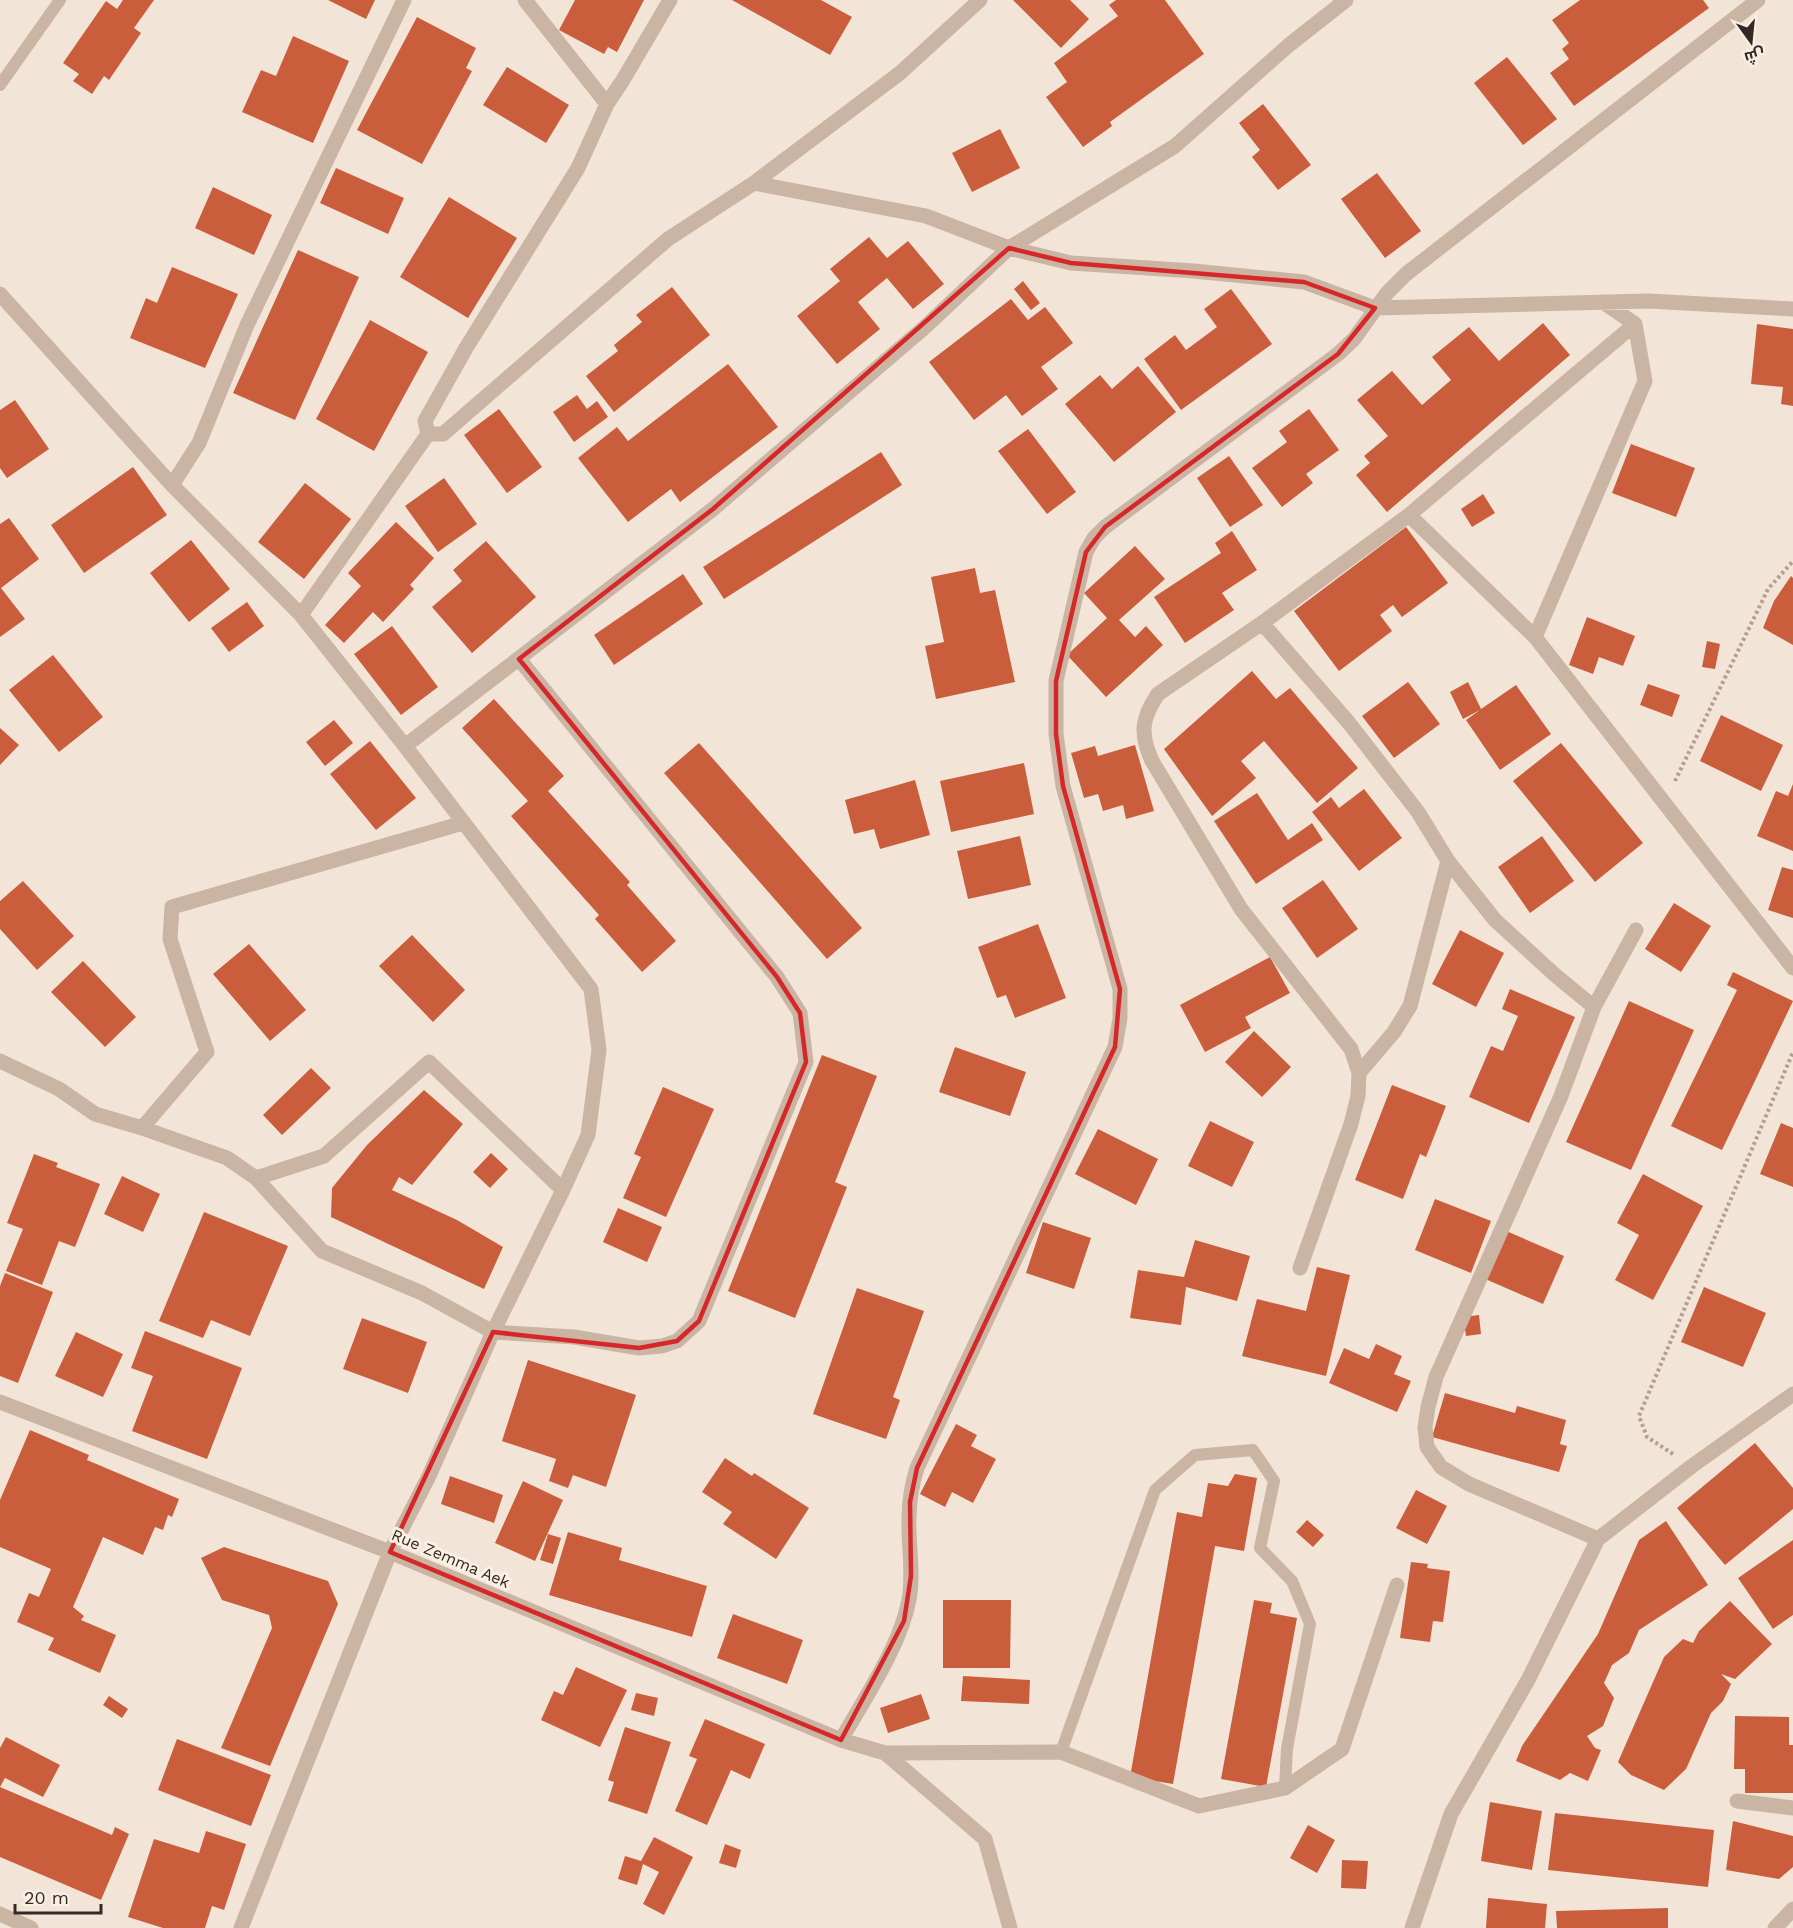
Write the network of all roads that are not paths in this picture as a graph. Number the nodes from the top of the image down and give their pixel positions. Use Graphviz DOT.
graph roads {
  1 [pos="60,0"];
  2 [pos="404,0"];
  3 [pos="525,0"];
  4 [pos="669,0"];
  5 [pos="980,0"];
  6 [pos="1346,0"];
  7 [pos="1758,0"];
  8 [pos="0,85"];
  9 [pos="607,104"];
  10 [pos="754,183"];
  11 [pos="1009,248"];
  12 [pos="0,294"];
  13 [pos="1603,302"];
  14 [pos="1376,308"];
  15 [pos="1793,309"];
  16 [pos="1635,324"];
  17 [pos="428,434"];
  18 [pos="172,485"];
  19 [pos="1409,515"];
  20 [pos="301,615"];
  21 [pos="1262,623"];
  22 [pos="1534,637"];
  23 [pos="519,659"];
  24 [pos="405,746"];
  25 [pos="463,823"];
  26 [pos="1448,861"];
  27 [pos="1636,930"];
  28 [pos="1793,968"];
  29 [pos="1594,1007"];
  30 [pos="0,1061"];
  31 [pos="1359,1072"];
  32 [pos="142,1128"];
  33 [pos="256,1178"];
  34 [pos="563,1190"];
  35 [pos="1300,1268"];
  36 [pos="493,1332"];
  37 [pos="1793,1394"];
  38 [pos="0,1402"];
  39 [pos="1598,1539"];
  40 [pos="390,1552"];
  41 [pos="1397,1585"];
  42 [pos="841,1740"];
  43 [pos="1061,1752"];
  44 [pos="885,1753"];
  45 [pos="1285,1788"];
  46 [pos="1737,1801"];
  47 [pos="1793,1808"];
  48 [pos="1793,1910"];
  49 [pos="0,1914"];
  50 [pos="31,1928"];
  51 [pos="241,1928"];
  52 [pos="1010,1928"];
  53 [pos="1412,1928"];
  54 [pos="1775,1928"];
  1 -- 8 [label="lane"];
  2 -- 18 [label="street"];
  3 -- 9 [label="street"];
  4 -- 9 [label="street"];
  5 -- 10 [label="street"];
  6 -- 11 [label="street"];
  7 -- 14 [label="street"];
  9 -- 17 [label="street"];
  10 -- 11 [label="street"];
  10 -- 17 [label="street"];
  11 -- 14 [label="street"];
  11 -- 23 [label="street"];
  12 -- 18 [label="street"];
  13 -- 14 [label="street"];
  13 -- 15 [label="street"];
  13 -- 16 [label="street"];
  14 -- 42 [label="street"];
  16 -- 19 [label="street"];
  16 -- 22 [label="street"];
  17 -- 20 [label="street"];
  18 -- 20 [label="street"];
  19 -- 21 [label="street"];
  19 -- 22 [label="street"];
  20 -- 24 [label="street"];
  21 -- 26 [label="street"];
  21 -- 31 [label="street"];
  22 -- 28 [label="street"];
  23 -- 24 [label="street"];
  23 -- 36 [label="street"];
  24 -- 25 [label="street"];
  25 -- 32 [label="street"];
  25 -- 34 [label="street"];
  26 -- 29 [label="street"];
  26 -- 31 [label="street"];
  27 -- 29 [label="street"];
  29 -- 39 [label="street"];
  30 -- 32 [label="street"];
  31 -- 35 [label="street"];
  32 -- 33 [label="street"];
  33 -- 34 [label="street"];
  33 -- 36 [label="street"];
  34 -- 36 [label="street"];
  36 -- 40 [label="street"];
  37 -- 39 [label="street"];
  38 -- 40 [label="street, Rue Zemma Aek"];
  39 -- 53 [label="street"];
  40 -- 42 [label="street, Rue Zemma Aek"];
  40 -- 51 [label="street"];
  41 -- 45 [label="street"];
  42 -- 44 [label="street, Rue Zemma Aek"];
  43 -- 44 [label="street"];
  43 -- 45 [label="street"];
  43 -- 45 [label="lane"];
  44 -- 52 [label="street"];
  46 -- 47 [label="street"];
  48 -- 54 [label="street"];
  49 -- 50 [label="street"];
}
